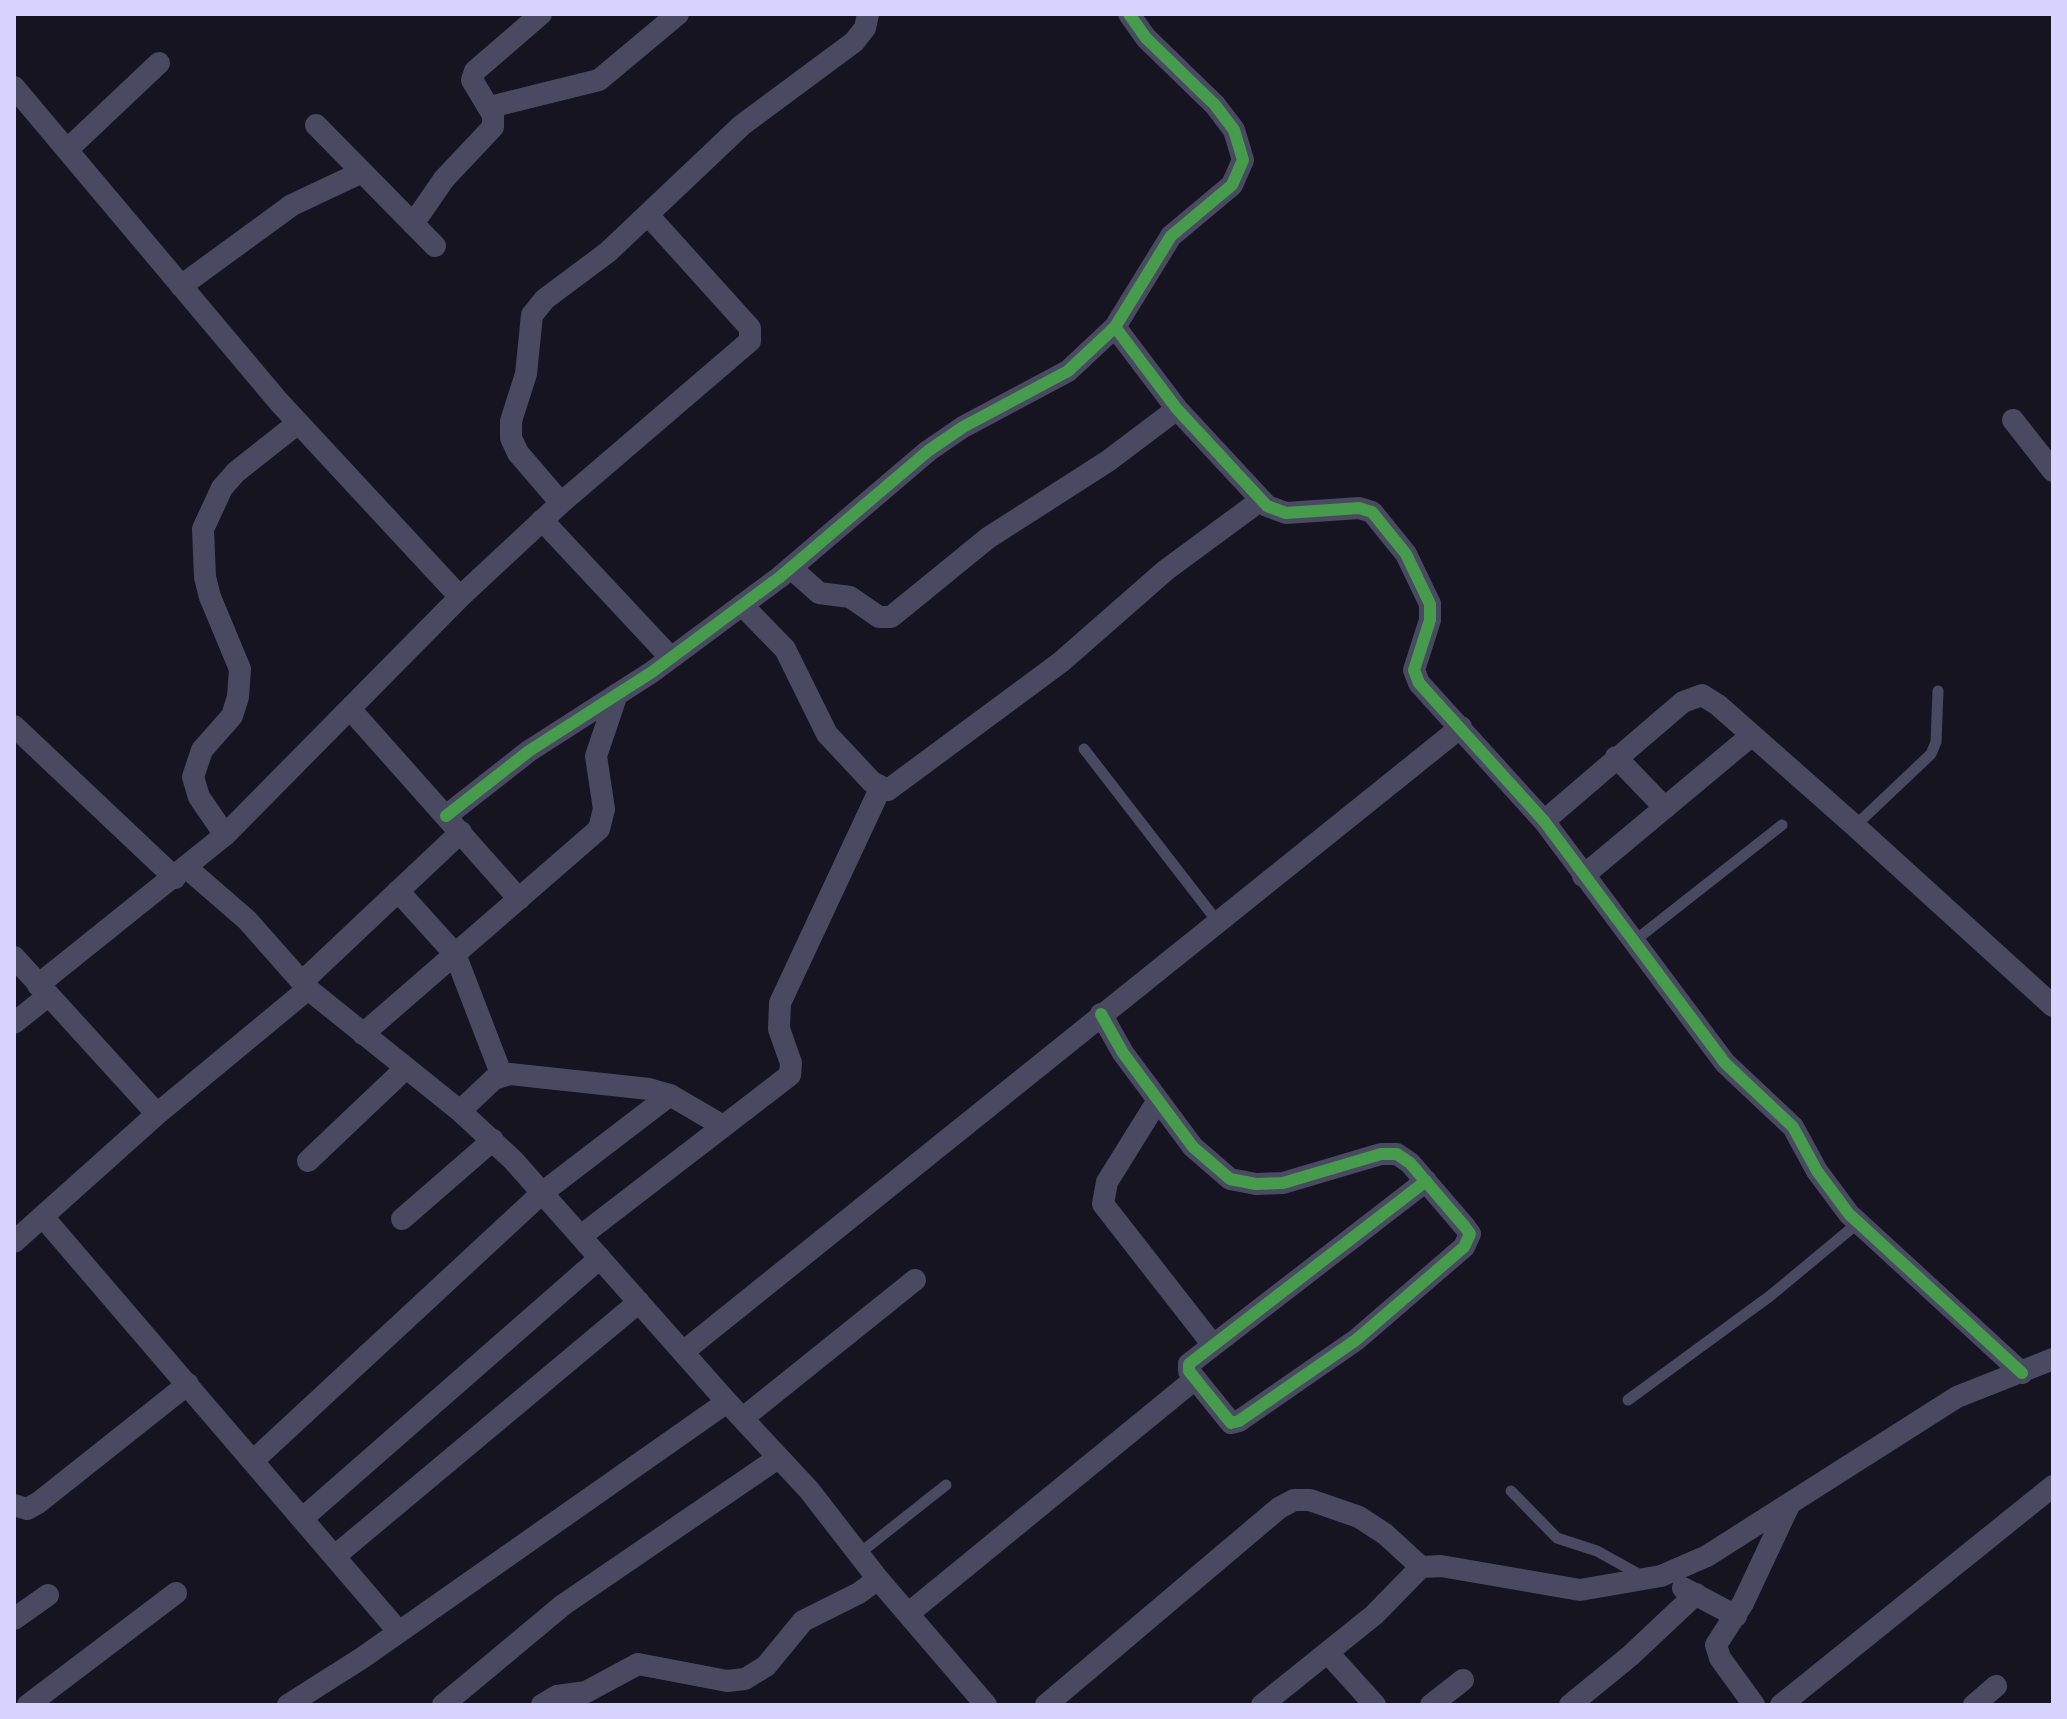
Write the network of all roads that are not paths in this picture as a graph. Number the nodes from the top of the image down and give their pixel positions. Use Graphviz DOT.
graph roads {
  1 [pos="541,14"];
  2 [pos="678,14"];
  3 [pos="868,14"];
  4 [pos="1129,14"];
  5 [pos="159,63"];
  6 [pos="14,87"];
  7 [pos="490,107"];
  8 [pos="316,125"];
  9 [pos="68,149"];
  10 [pos="360,173"];
  11 [pos="648,215"];
  12 [pos="413,224"];
  13 [pos="435,246"];
  14 [pos="181,286"];
  15 [pos="1115,327"];
  16 [pos="1177,409"];
  17 [pos="2013,420"];
  18 [pos="298,423"];
  19 [pos="2053,471"];
  20 [pos="1261,500"];
  21 [pos="561,503"];
  22 [pos="542,520"];
  23 [pos="791,568"];
  24 [pos="460,597"];
  25 [pos="742,605"];
  26 [pos="671,658"];
  27 [pos="1938,691"];
  28 [pos="617,694"];
  29 [pos="351,710"];
  30 [pos="14,726"];
  31 [pos="1461,727"];
  32 [pos="1752,735"];
  33 [pos="1084,749"];
  34 [pos="1616,757"];
  35 [pos="880,789"];
  36 [pos="1665,808"];
  37 [pos="1544,821"];
  38 [pos="454,824"];
  39 [pos="1782,825"];
  40 [pos="1855,826"];
  41 [pos="225,835"];
  42 [pos="181,873"];
  43 [pos="1583,876"];
  44 [pos="398,891"];
  45 [pos="519,899"];
  46 [pos="1217,921"];
  47 [pos="1633,942"];
  48 [pos="455,954"];
  49 [pos="14,957"];
  50 [pos="305,986"];
  51 [pos="43,990"];
  52 [pos="2053,1006"];
  53 [pos="1101,1014"];
  54 [pos="14,1023"];
  55 [pos="363,1034"];
  56 [pos="406,1068"];
  57 [pos="502,1076"];
  58 [pos="670,1095"];
  59 [pos="1158,1100"];
  60 [pos="460,1111"];
  61 [pos="157,1114"];
  62 [pos="723,1126"];
  63 [pos="493,1140"];
  64 [pos="308,1161"];
  65 [pos="1426,1181"];
  66 [pos="542,1193"];
  67 [pos="44,1218"];
  68 [pos="402,1219"];
  69 [pos="1858,1223"];
  70 [pos="581,1236"];
  71 [pos="14,1242"];
  72 [pos="600,1258"];
  73 [pos="915,1280"];
  74 [pos="639,1302"];
  75 [pos="1213,1345"];
  76 [pos="683,1352"];
  77 [pos="2053,1359"];
  78 [pos="2022,1373"];
  79 [pos="1195,1379"];
  80 [pos="188,1384"];
  81 [pos="1628,1400"];
  82 [pos="735,1410"];
  83 [pos="778,1458"];
  84 [pos="254,1460"];
  85 [pos="946,1485"];
  86 [pos="2053,1486"];
  87 [pos="1511,1491"];
  88 [pos="1791,1502"];
  89 [pos="14,1505"];
  90 [pos="303,1518"];
  91 [pos="860,1553"];
  92 [pos="335,1556"];
  93 [pos="1421,1567"];
  94 [pos="1654,1578"];
  95 [pos="878,1579"];
  96 [pos="176,1593"];
  97 [pos="1696,1594"];
  98 [pos="48,1595"];
  99 [pos="909,1613"];
  100 [pos="1736,1616"];
  101 [pos="14,1619"];
  102 [pos="399,1632"];
  103 [pos="1328,1653"];
  104 [pos="1463,1680"];
  105 [pos="1996,1686"];
  106 [pos="28,1705"];
  107 [pos="288,1705"];
  108 [pos="443,1705"];
  109 [pos="542,1705"];
  110 [pos="986,1705"];
  111 [pos="1046,1705"];
  112 [pos="1262,1705"];
  113 [pos="1375,1705"];
  114 [pos="1431,1705"];
  115 [pos="1570,1705"];
  116 [pos="1754,1705"];
  117 [pos="1781,1705"];
  118 [pos="1974,1705"];
  1 -- 7 [label="street"];
  2 -- 7 [label="street"];
  3 -- 11 [label="street"];
  4 -- 15 [label="street"];
  5 -- 9 [label="street"];
  6 -- 9 [label="street"];
  7 -- 12 [label="street"];
  8 -- 10 [label="street"];
  9 -- 14 [label="street"];
  10 -- 12 [label="street"];
  10 -- 14 [label="street"];
  11 -- 21 [label="street"];
  11 -- 21 [label="street"];
  12 -- 13 [label="street"];
  14 -- 18 [label="street"];
  15 -- 16 [label="street"];
  15 -- 23 [label="street"];
  16 -- 20 [label="street"];
  16 -- 23 [label="street"];
  17 -- 19 [label="street"];
  18 -- 24 [label="street"];
  18 -- 41 [label="street"];
  20 -- 31 [label="street"];
  20 -- 35 [label="street"];
  21 -- 22 [label="street"];
  22 -- 24 [label="street"];
  22 -- 26 [label="street"];
  23 -- 25 [label="street"];
  24 -- 29 [label="street"];
  25 -- 26 [label="street"];
  25 -- 35 [label="street"];
  26 -- 28 [label="street"];
  27 -- 40 [label="lane"];
  28 -- 38 [label="street"];
  28 -- 45 [label="street"];
  29 -- 38 [label="street"];
  29 -- 41 [label="street"];
  30 -- 42 [label="street"];
  31 -- 37 [label="street"];
  31 -- 46 [label="street"];
  32 -- 34 [label="street"];
  32 -- 36 [label="street"];
  32 -- 40 [label="street"];
  33 -- 46 [label="lane"];
  34 -- 36 [label="street"];
  34 -- 37 [label="street"];
  35 -- 62 [label="street"];
  36 -- 43 [label="street"];
  37 -- 43 [label="street"];
  38 -- 44 [label="street"];
  38 -- 45 [label="street"];
  39 -- 47 [label="lane"];
  40 -- 52 [label="street"];
  41 -- 42 [label="street"];
  42 -- 50 [label="street"];
  42 -- 51 [label="street"];
  43 -- 47 [label="street"];
  44 -- 48 [label="street"];
  44 -- 50 [label="street"];
  45 -- 48 [label="street"];
  46 -- 53 [label="street"];
  47 -- 69 [label="street"];
  48 -- 55 [label="street"];
  48 -- 57 [label="street"];
  49 -- 51 [label="street"];
  50 -- 55 [label="street"];
  50 -- 61 [label="street"];
  51 -- 54 [label="street"];
  51 -- 61 [label="street"];
  53 -- 59 [label="street"];
  53 -- 76 [label="street"];
  55 -- 56 [label="street"];
  56 -- 60 [label="street"];
  56 -- 64 [label="street"];
  57 -- 58 [label="street"];
  57 -- 60 [label="street"];
  58 -- 62 [label="street"];
  58 -- 66 [label="street"];
  59 -- 65 [label="street"];
  59 -- 75 [label="street"];
  60 -- 63 [label="street"];
  61 -- 67 [label="street"];
  62 -- 70 [label="street"];
  63 -- 66 [label="street"];
  63 -- 68 [label="street"];
  65 -- 75 [label="street"];
  65 -- 79 [label="street"];
  66 -- 70 [label="street"];
  66 -- 84 [label="street"];
  67 -- 71 [label="street"];
  67 -- 80 [label="street"];
  69 -- 78 [label="street"];
  69 -- 81 [label="lane"];
  70 -- 72 [label="street"];
  72 -- 74 [label="street"];
  72 -- 90 [label="street"];
  73 -- 82 [label="street"];
  74 -- 76 [label="street"];
  74 -- 92 [label="street"];
  75 -- 79 [label="street"];
  76 -- 82 [label="street"];
  77 -- 78 [label="street"];
  78 -- 88 [label="street"];
  79 -- 99 [label="street"];
  80 -- 84 [label="street"];
  80 -- 89 [label="street"];
  82 -- 83 [label="street"];
  82 -- 102 [label="street"];
  83 -- 91 [label="street"];
  83 -- 108 [label="street"];
  84 -- 90 [label="street"];
  85 -- 91 [label="lane"];
  86 -- 117 [label="street"];
  87 -- 94 [label="lane"];
  88 -- 94 [label="street"];
  88 -- 100 [label="street"];
  90 -- 92 [label="street"];
  91 -- 95 [label="street"];
  92 -- 102 [label="street"];
  93 -- 94 [label="street"];
  93 -- 103 [label="street"];
  93 -- 111 [label="street"];
  94 -- 97 [label="street"];
  95 -- 99 [label="street"];
  95 -- 109 [label="street"];
  96 -- 106 [label="street"];
  97 -- 100 [label="street"];
  97 -- 115 [label="street"];
  98 -- 101 [label="street"];
  99 -- 110 [label="street"];
  100 -- 116 [label="street"];
  102 -- 107 [label="street"];
  103 -- 112 [label="street"];
  103 -- 113 [label="street"];
  104 -- 114 [label="street"];
  105 -- 118 [label="street"];
}
